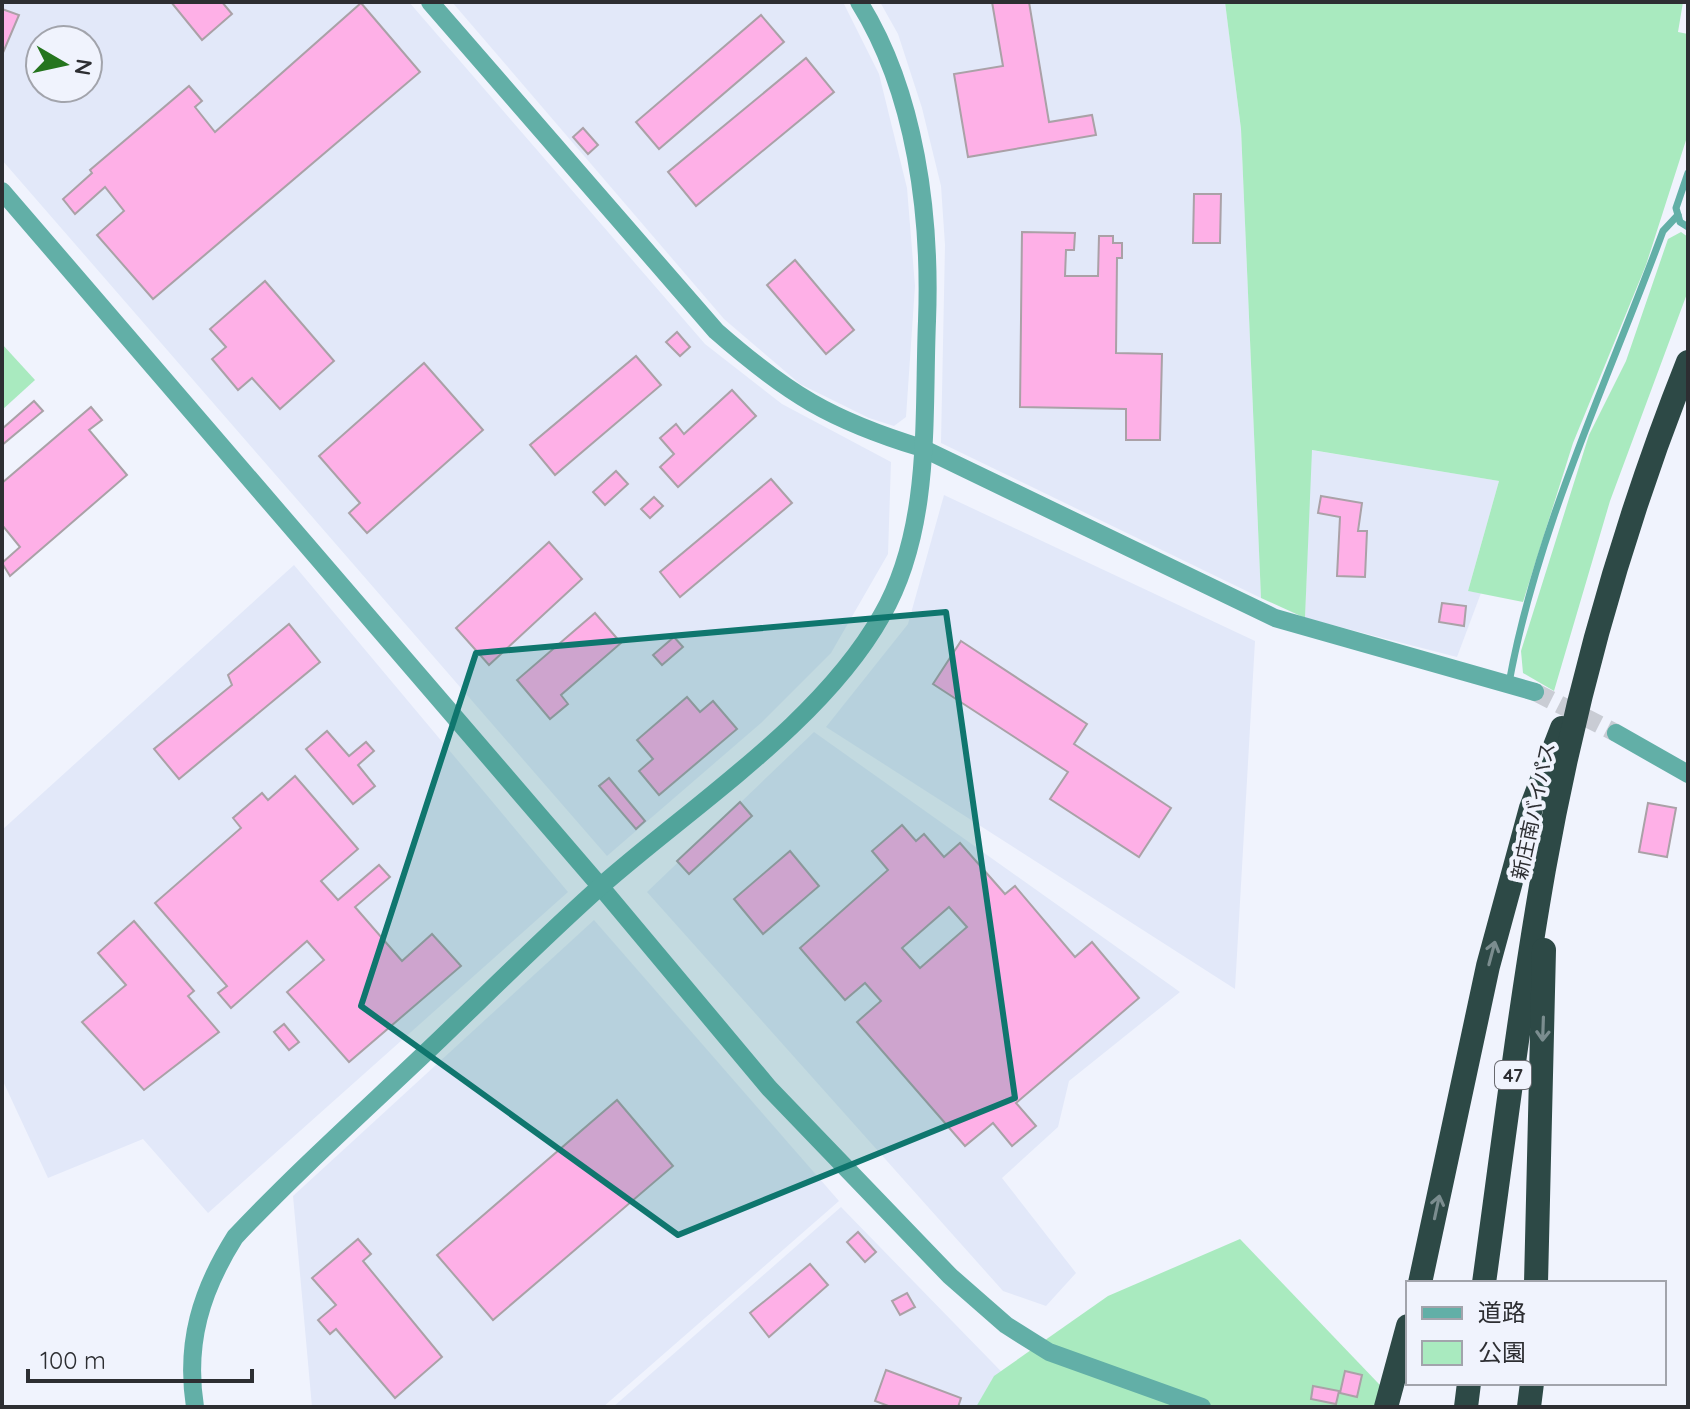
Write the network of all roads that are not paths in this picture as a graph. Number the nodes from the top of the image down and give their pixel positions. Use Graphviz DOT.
graph roads {
  1 [pos="430,2"];
  2 [pos="859,2"];
  3 [pos="1688,173"];
  4 [pos="2,191"];
  5 [pos="1678,215"];
  6 [pos="1688,227"];
  7 [pos="1688,362"];
  8 [pos="1688,376"];
  9 [pos="1672,401"];
  10 [pos="922,448"];
  11 [pos="1590,658"];
  12 [pos="1509,683"];
  13 [pos="1535,692"];
  14 [pos="1616,733"];
  15 [pos="1688,774"];
  16 [pos="1544,867"];
  17 [pos="600,886"];
  18 [pos="1420,1281"];
  19 [pos="1484,1281"];
  20 [pos="1536,1281"];
  21 [pos="1406,1333"];
  22 [pos="1469,1385"];
  23 [pos="1532,1385"];
  24 [pos="195,1407"];
  25 [pos="1202,1407"];
  26 [pos="1386,1407"];
  27 [pos="1466,1407"];
  28 [pos="1529,1407"];
  1 -- 10 [label="street"];
  2 -- 10 [label="street"];
  3 -- 5 [label="lane"];
  4 -- 17 [label="street"];
  5 -- 6 [label="lane"];
  5 -- 12 [label="lane"];
  7 -- 9 [label="highway, 新庄南バイパス / 47"];
  8 -- 9 [label="highway"];
  9 -- 11 [label="highway, 新庄南バイパス / 47"];
  10 -- 12 [label="street"];
  10 -- 17 [label="street"];
  11 -- 16 [label="highway, 新庄南バイパス / 47"];
  18 -- 11 [label="highway, one-way"];
  12 -- 13 [label="street"];
  14 -- 15 [label="street"];
  16 -- 19 [label="highway, 新庄南バイパス / 47"];
  16 -- 20 [label="highway, one-way"];
  17 -- 24 [label="street"];
  17 -- 25 [label="street"];
  21 -- 26 [label="highway"];
  22 -- 27 [label="highway"];
  23 -- 28 [label="highway"];
}
